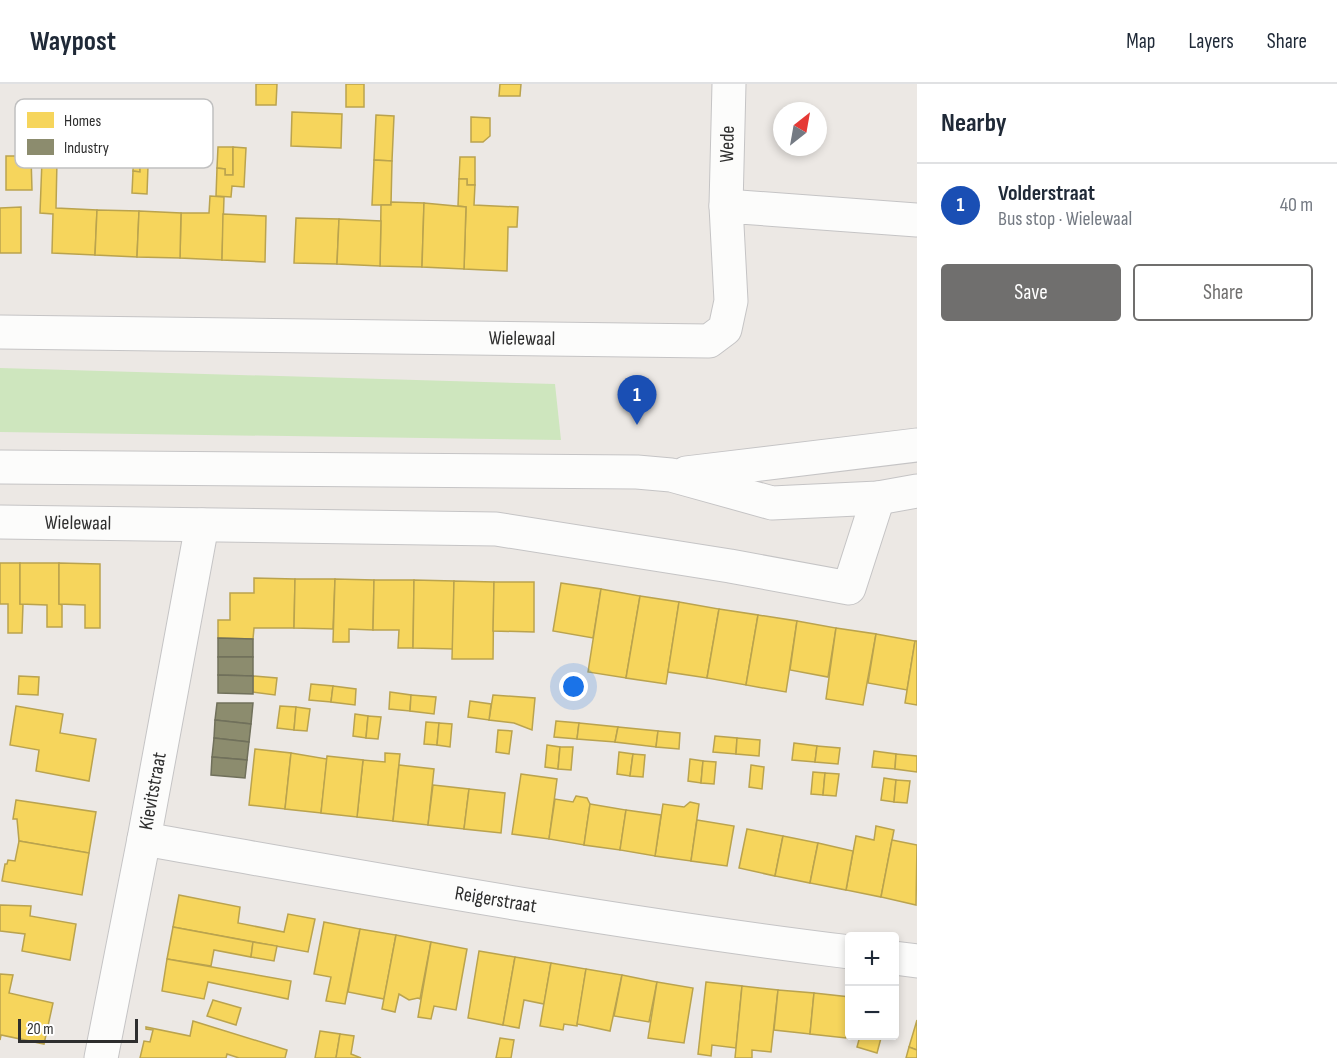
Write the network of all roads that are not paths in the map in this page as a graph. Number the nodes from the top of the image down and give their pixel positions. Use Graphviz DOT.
graph roads {
  1 [pos="729,84"];
  2 [pos="726,206"];
  3 [pos="917,220"];
  4 [pos="0,332"];
  5 [pos="917,445"];
  6 [pos="0,467"];
  7 [pos="672,475"];
  8 [pos="917,490"];
  9 [pos="878,498"];
  10 [pos="0,522"];
  11 [pos="202,525"];
  12 [pos="144,839"];
  13 [pos="845,951"];
  14 [pos="899,959"];
  15 [pos="917,961"];
  16 [pos="101,1058"];
  1 -- 2 [label="street, Wede"];
  2 -- 3 [label="street"];
  2 -- 4 [label="street, Wielewaal"];
  5 -- 7 [label="street"];
  6 -- 7 [label="street"];
  7 -- 9 [label="street"];
  8 -- 9 [label="street"];
  9 -- 11 [label="street, Wielewaal"];
  10 -- 11 [label="street, Wielewaal"];
  11 -- 12 [label="street, Kievitstraat"];
  12 -- 13 [label="street, Reigerstraat"];
  12 -- 16 [label="street, Kievitstraat"];
  14 -- 15 [label="street"];
}
